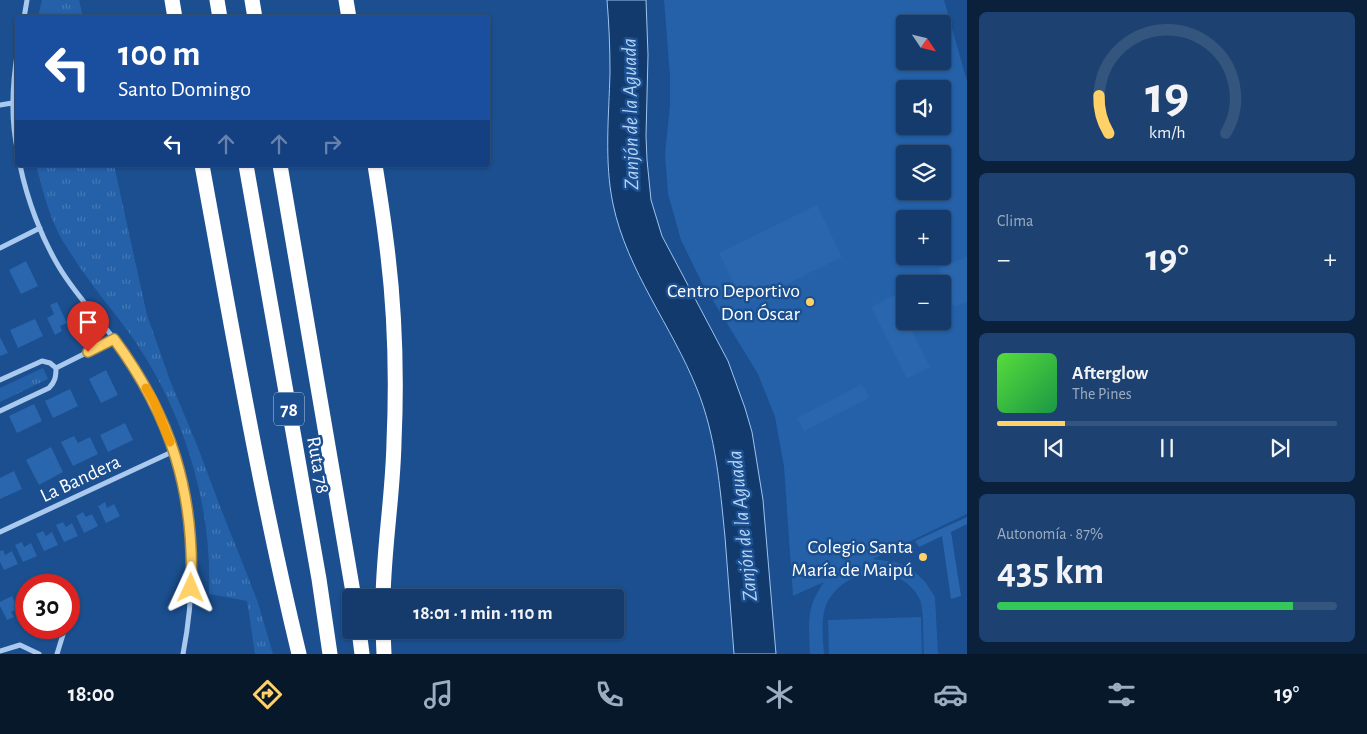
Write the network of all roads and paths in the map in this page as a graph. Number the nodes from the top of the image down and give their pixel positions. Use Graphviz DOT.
graph roads {
  1 [pos="28,0"];
  2 [pos="172,0"];
  3 [pos="217,0"];
  4 [pos="252,0"];
  5 [pos="346,0"];
  6 [pos="25,15"];
  7 [pos="174,15"];
  8 [pos="220,15"];
  9 [pos="254,15"];
  10 [pos="348,15"];
  11 [pos="15,69"];
  12 [pos="12,103"];
  13 [pos="0,105"];
  14 [pos="15,137"];
  15 [pos="21,167"];
  16 [pos="202,167"];
  17 [pos="246,167"];
  18 [pos="280,167"];
  19 [pos="375,167"];
  20 [pos="40,228"];
  21 [pos="0,248"];
  22 [pos="114,339"];
  23 [pos="56,368"];
  24 [pos="0,380"];
  25 [pos="0,411"];
  26 [pos="174,451"];
  27 [pos="0,532"];
  28 [pos="352,589"];
  29 [pos="383,589"];
  30 [pos="62,639"];
  31 [pos="360,639"];
  32 [pos="383,639"];
  33 [pos="0,652"];
  34 [pos="39,654"];
  35 [pos="57,654"];
  36 [pos="183,654"];
  37 [pos="299,654"];
  38 [pos="330,654"];
  39 [pos="362,654"];
  40 [pos="384,654"];
  1 -- 6 [label="street"];
  2 -- 7 [label="highway"];
  3 -- 8 [label="highway"];
  4 -- 9 [label="highway"];
  5 -- 10 [label="highway"];
  11 -- 12 [label="street"];
  12 -- 13 [label="street"];
  12 -- 14 [label="street"];
  15 -- 20 [label="street"];
  16 -- 37 [label="highway"];
  17 -- 38 [label="highway, Ruta 78 / 78"];
  18 -- 28 [label="highway, Ruta 78 / 78"];
  19 -- 29 [label="highway"];
  20 -- 21 [label="street"];
  20 -- 22 [label="street"];
  22 -- 23 [label="street"];
  22 -- 26 [label="street"];
  23 -- 24 [label="street"];
  23 -- 25 [label="street"];
  26 -- 27 [label="street, La Bandera"];
  26 -- 36 [label="street"];
  30 -- 35 [label="street"];
  31 -- 39 [label="highway"];
  32 -- 40 [label="highway"];
  33 -- 34 [label="street"];
}
